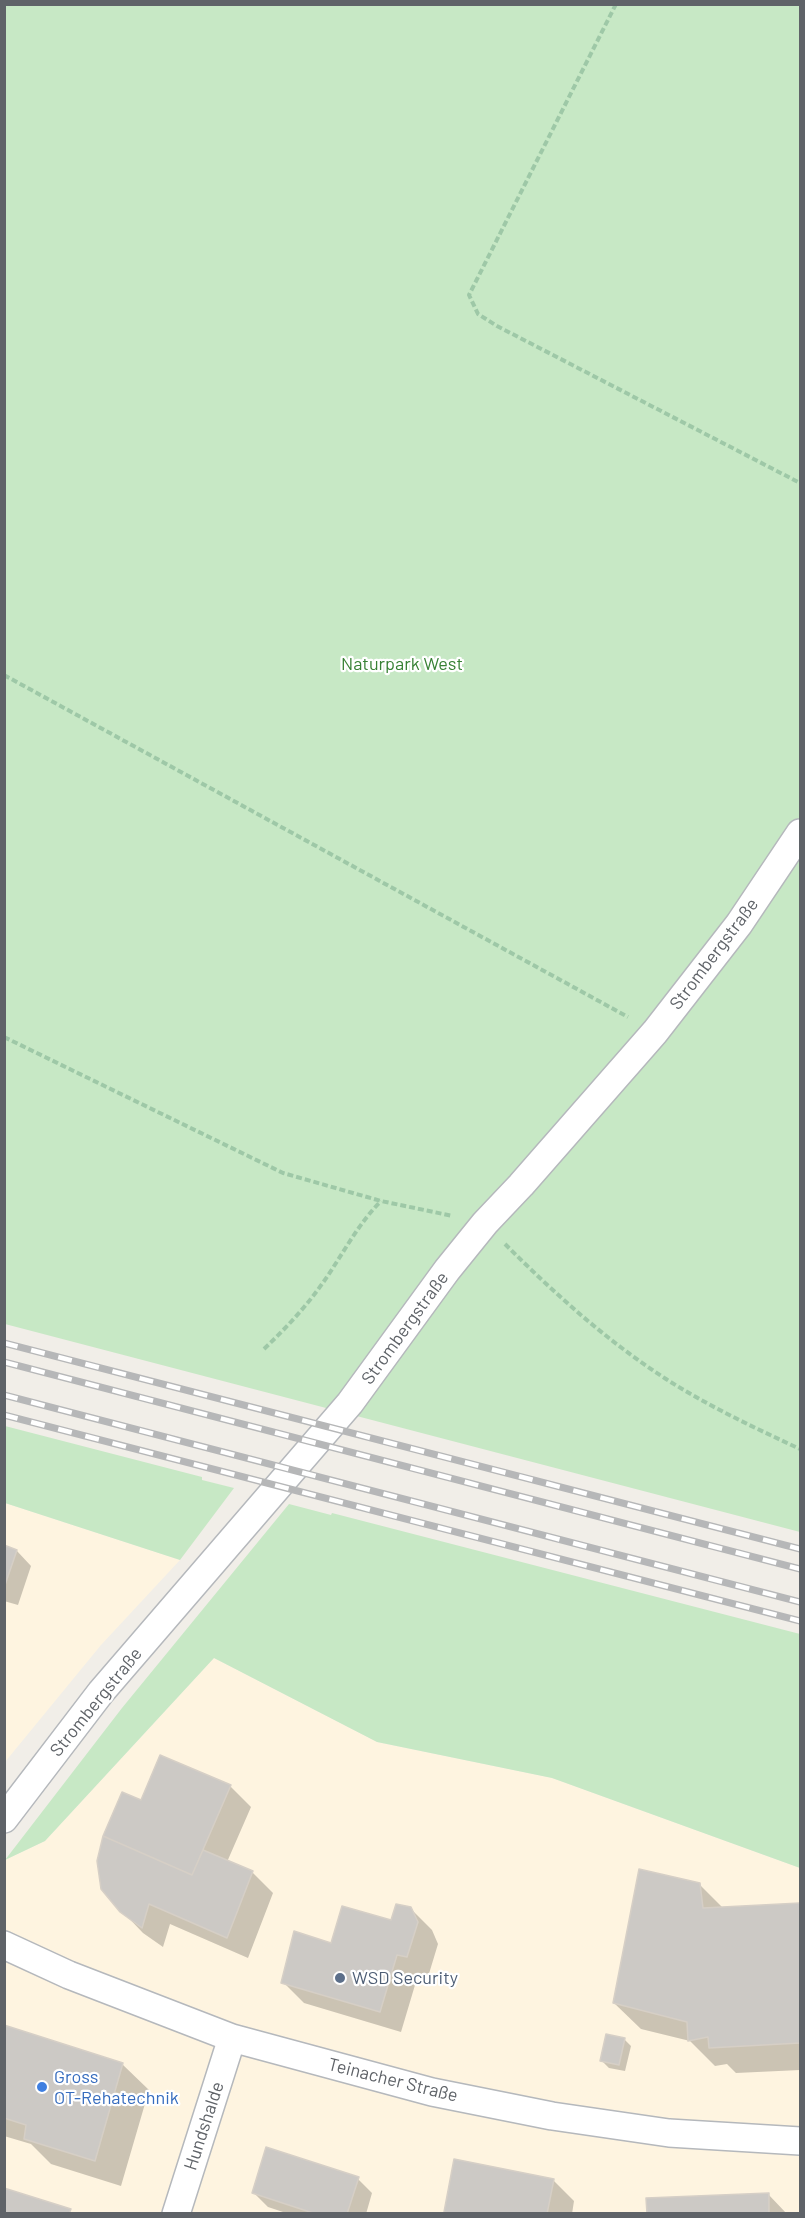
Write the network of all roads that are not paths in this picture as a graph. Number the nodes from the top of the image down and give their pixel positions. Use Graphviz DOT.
graph roads {
  1 [pos="801,833"];
  2 [pos="4,1819"];
  3 [pos="4,1945"];
  4 [pos="232,2038"];
  5 [pos="801,2141"];
  6 [pos="176,2214"];
  1 -- 2 [label="street, Strombergstraße"];
  3 -- 4 [label="street, Teinacher Straße"];
  4 -- 5 [label="street, Teinacher Straße"];
  4 -- 6 [label="street, Hundshalde"];
}
